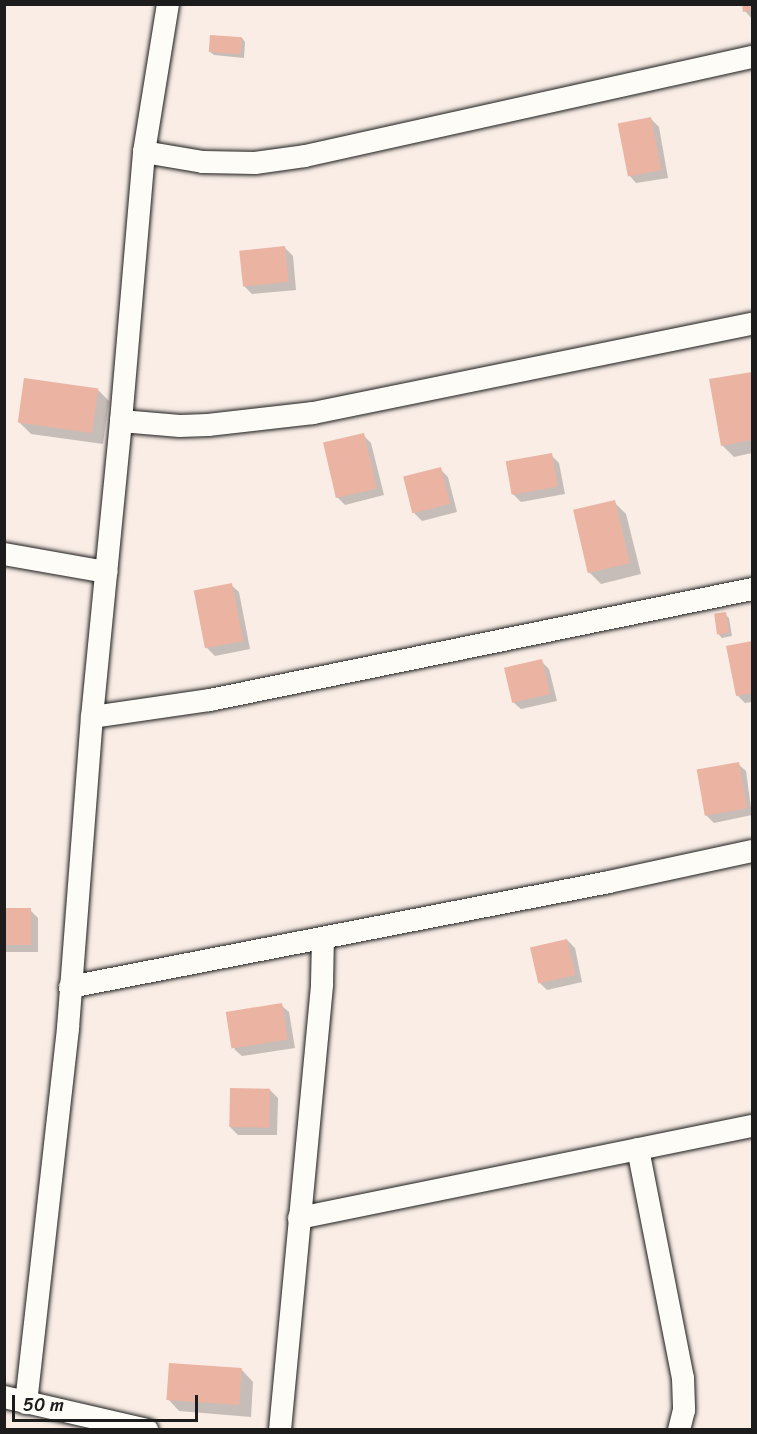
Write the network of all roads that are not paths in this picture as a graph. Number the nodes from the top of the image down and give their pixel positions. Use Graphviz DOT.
graph roads {
  1 [pos="168,4"];
  2 [pos="753,57"];
  3 [pos="144,152"];
  4 [pos="753,324"];
  5 [pos="121,421"];
  6 [pos="4,554"];
  7 [pos="105,572"];
  8 [pos="753,589"];
  9 [pos="92,717"];
  10 [pos="753,851"];
  11 [pos="322,938"];
  12 [pos="70,987"];
  13 [pos="753,1126"];
  14 [pos="638,1149"];
  15 [pos="299,1218"];
  16 [pos="4,1397"];
  17 [pos="26,1403"];
  18 [pos="147,1430"];
  19 [pos="280,1430"];
  20 [pos="679,1430"];
  1 -- 3 [label="street"];
  2 -- 3 [label="street"];
  3 -- 5 [label="street"];
  4 -- 5 [label="street"];
  5 -- 7 [label="street"];
  6 -- 7 [label="street"];
  7 -- 9 [label="street"];
  8 -- 9 [label="street"];
  9 -- 12 [label="street"];
  10 -- 11 [label="street"];
  11 -- 12 [label="street"];
  11 -- 15 [label="street"];
  12 -- 17 [label="street"];
  13 -- 14 [label="street"];
  14 -- 15 [label="street"];
  14 -- 20 [label="street"];
  15 -- 19 [label="street"];
  16 -- 17 [label="street"];
  17 -- 18 [label="street"];
}
